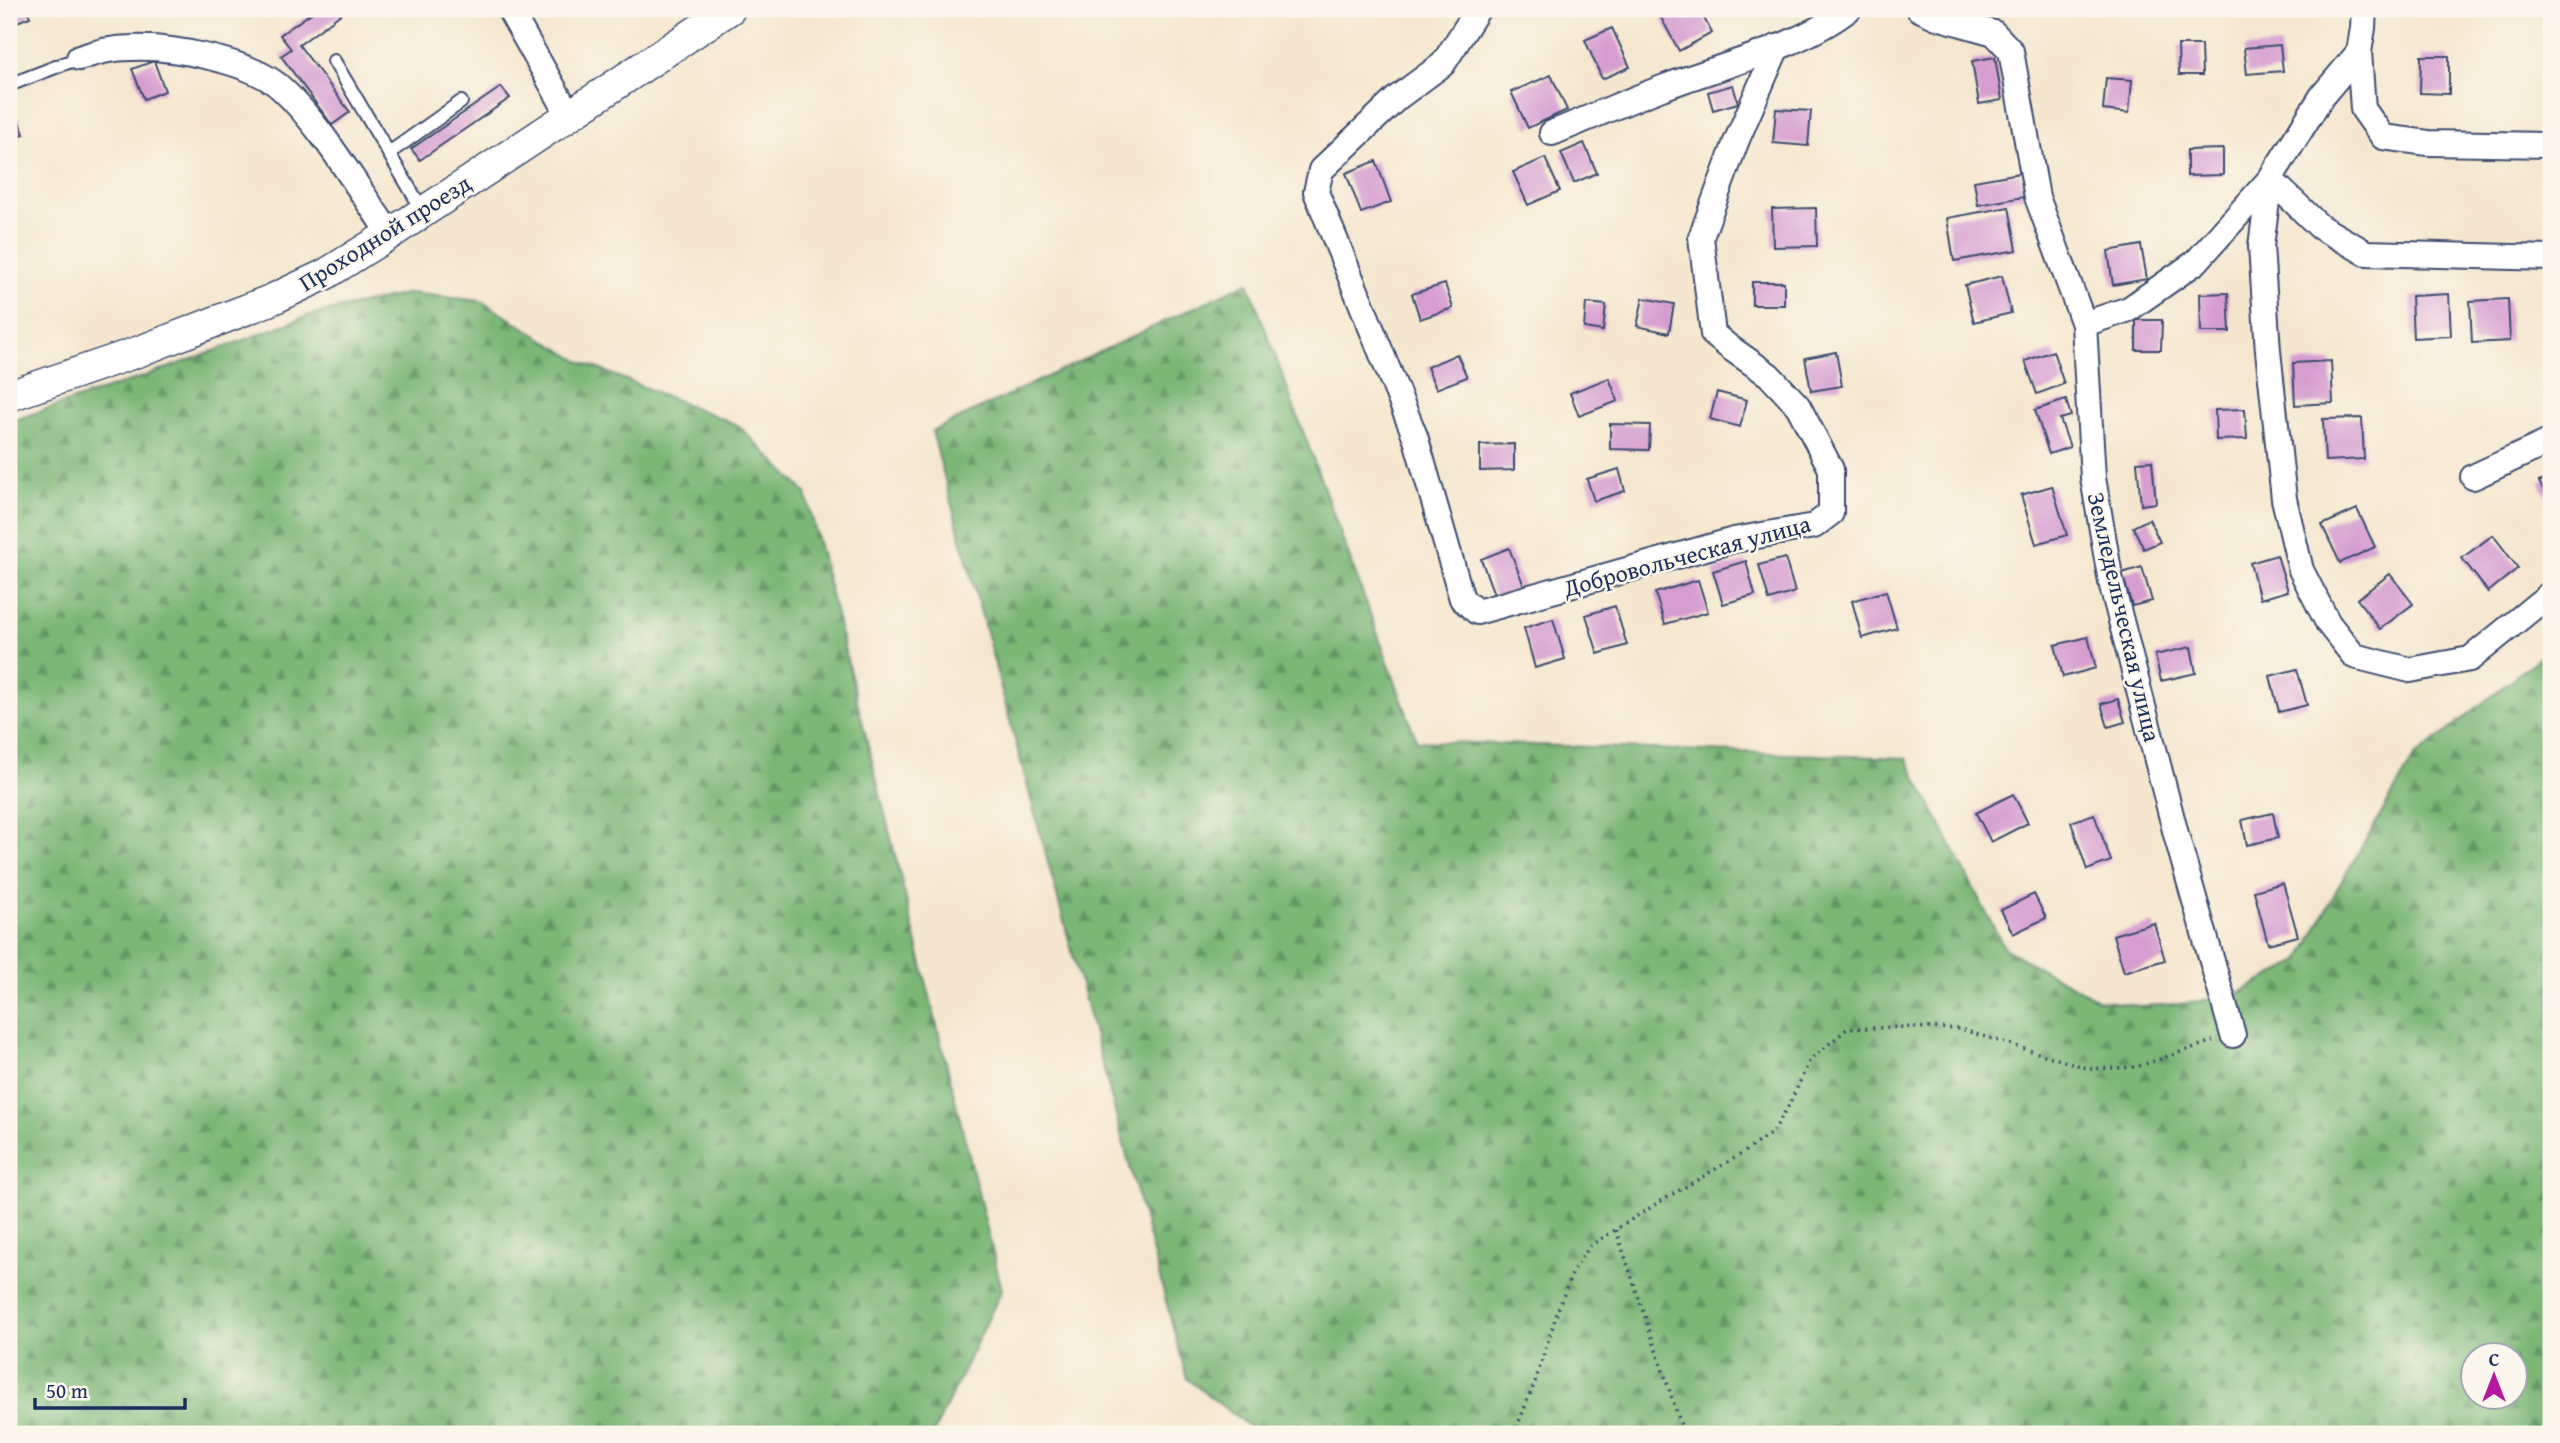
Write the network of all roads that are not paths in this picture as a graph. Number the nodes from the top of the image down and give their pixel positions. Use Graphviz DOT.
graph roads {
  1 [pos="509,9"];
  2 [pos="1478,9"];
  3 [pos="1849,9"];
  4 [pos="1919,9"];
  5 [pos="2364,9"];
  6 [pos="717,12"];
  7 [pos="1777,47"];
  8 [pos="2359,52"];
  9 [pos="79,58"];
  10 [pos="334,61"];
  11 [pos="9,85"];
  12 [pos="461,102"];
  13 [pos="569,115"];
  14 [pos="1552,133"];
  15 [pos="2551,145"];
  16 [pos="389,153"];
  17 [pos="2270,179"];
  18 [pos="424,211"];
  19 [pos="390,234"];
  20 [pos="2551,258"];
  21 [pos="2084,324"];
  22 [pos="9,396"];
  23 [pos="2551,441"];
  24 [pos="2473,477"];
  25 [pos="2551,593"];
  26 [pos="2233,1035"];
  1 -- 13 [label="street"];
  2 -- 7 [label="street, Добровольческая улица"];
  3 -- 7 [label="street"];
  4 -- 21 [label="street, Земледельческая улица"];
  5 -- 8 [label="street"];
  6 -- 13 [label="street, Проходной проезд"];
  7 -- 14 [label="street"];
  8 -- 15 [label="street"];
  8 -- 17 [label="street"];
  9 -- 11 [label="lane"];
  9 -- 19 [label="street"];
  10 -- 16 [label="lane"];
  12 -- 16 [label="lane"];
  13 -- 18 [label="street, Проходной проезд"];
  16 -- 18 [label="lane"];
  17 -- 20 [label="street"];
  17 -- 21 [label="street"];
  17 -- 25 [label="street"];
  18 -- 19 [label="street, Проходной проезд"];
  19 -- 22 [label="street, Проходной проезд"];
  21 -- 26 [label="street, Земледельческая улица"];
  23 -- 24 [label="street"];
}
